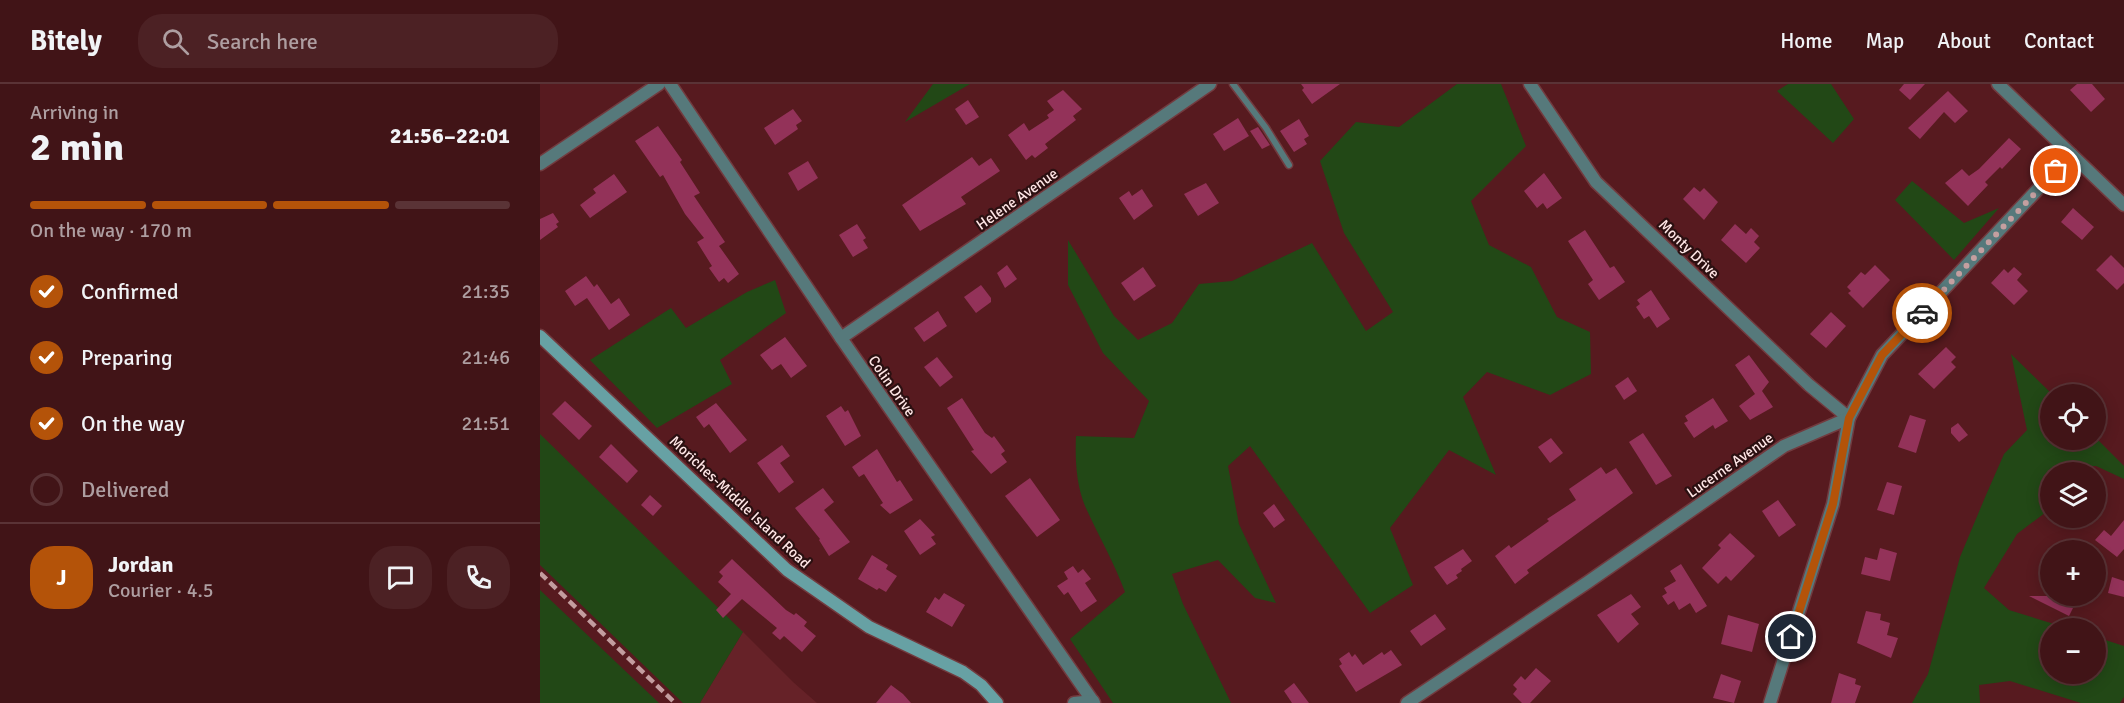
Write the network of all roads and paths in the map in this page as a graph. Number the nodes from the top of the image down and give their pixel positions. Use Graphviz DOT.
graph roads {
  1 [pos="659,84"];
  2 [pos="670,84"];
  3 [pos="1210,84"];
  4 [pos="1233,84"];
  5 [pos="1530,84"];
  6 [pos="1998,84"];
  7 [pos="2072,154"];
  8 [pos="540,164"];
  9 [pos="1289,165"];
  10 [pos="2124,205"];
  11 [pos="540,336"];
  12 [pos="841,338"];
  13 [pos="1849,418"];
  14 [pos="1093,702"];
  15 [pos="997,703"];
  16 [pos="1074,703"];
  17 [pos="1407,703"];
  18 [pos="1770,703"];
  1 -- 8 [label="street"];
  2 -- 12 [label="street, Colin Drive"];
  3 -- 12 [label="street, Helene Avenue"];
  4 -- 9 [label="lane"];
  5 -- 13 [label="street, Monty Drive"];
  6 -- 7 [label="street"];
  7 -- 10 [label="street"];
  7 -- 13 [label="street"];
  11 -- 15 [label="main road, Moriches-Middle Island Road"];
  12 -- 14 [label="street, Colin Drive"];
  13 -- 17 [label="street, Lucerne Avenue"];
  13 -- 18 [label="street"];
  14 -- 16 [label="street"];
}
